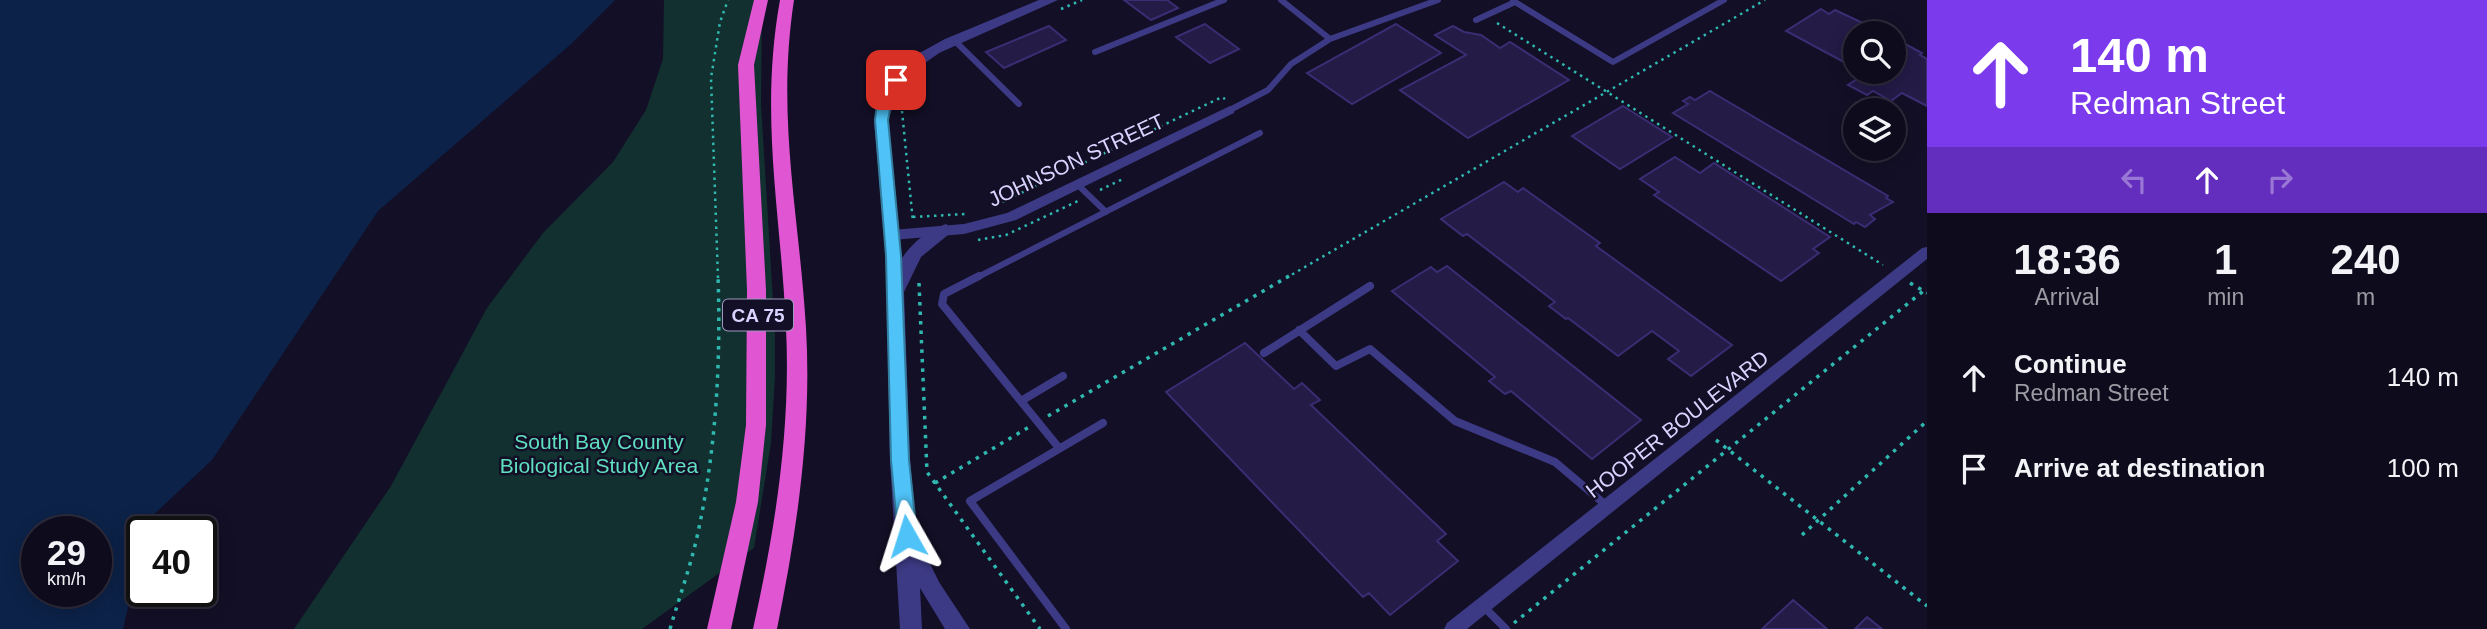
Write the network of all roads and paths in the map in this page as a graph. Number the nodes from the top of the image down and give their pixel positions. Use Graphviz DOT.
graph roads {
  1 [pos="728,0"];
  2 [pos="761,0"];
  3 [pos="787,0"];
  4 [pos="1082,0"];
  5 [pos="1224,0"];
  6 [pos="1281,0"];
  7 [pos="1438,0"];
  8 [pos="1724,0"];
  9 [pos="1765,0"];
  10 [pos="1514,1"];
  11 [pos="1055,5"];
  12 [pos="1476,20"];
  13 [pos="1492,20"];
  14 [pos="1330,39"];
  15 [pos="954,40"];
  16 [pos="1096,52"];
  17 [pos="1606,92"];
  18 [pos="904,103"];
  19 [pos="1019,104"];
  20 [pos="1233,108"];
  21 [pos="1260,133"];
  22 [pos="1078,185"];
  23 [pos="988,208"];
  24 [pos="913,212"];
  25 [pos="1106,212"];
  26 [pos="966,214"];
  27 [pos="913,218"];
  28 [pos="946,230"];
  29 [pos="892,235"];
  30 [pos="1925,257"];
  31 [pos="1882,265"];
  32 [pos="922,274"];
  33 [pos="1910,283"];
  34 [pos="1370,286"];
  35 [pos="1926,291"];
  36 [pos="896,322"];
  37 [pos="1299,330"];
  38 [pos="1264,353"];
  39 [pos="1063,376"];
  40 [pos="1021,401"];
  41 [pos="1680,412"];
  42 [pos="1687,418"];
  43 [pos="1927,421"];
  44 [pos="1038,422"];
  45 [pos="1103,423"];
  46 [pos="1716,440"];
  47 [pos="1059,448"];
  48 [pos="1728,450"];
  49 [pos="935,483"];
  50 [pos="1608,506"];
  51 [pos="1818,520"];
  52 [pos="1802,535"];
  53 [pos="907,536"];
  54 [pos="1483,606"];
  55 [pos="1927,606"];
  56 [pos="670,629"];
  57 [pos="719,629"];
  58 [pos="765,629"];
  59 [pos="911,629"];
  60 [pos="959,629"];
  61 [pos="1040,629"];
  62 [pos="1066,629"];
  63 [pos="1453,629"];
  64 [pos="1506,629"];
  1 -- 56 [label="path"];
  2 -- 57 [label="highway, CA 75"];
  3 -- 58 [label="highway, CA 75"];
  4 -- 11 [label="path"];
  5 -- 16 [label="lane"];
  6 -- 14 [label="lane"];
  7 -- 14 [label="lane"];
  8 -- 10 [label="lane"];
  9 -- 17 [label="path"];
  10 -- 12 [label="lane"];
  11 -- 15 [label="street"];
  13 -- 17 [label="path"];
  14 -- 20 [label="lane"];
  15 -- 19 [label="lane"];
  15 -- 29 [label="street"];
  17 -- 31 [label="path"];
  17 -- 44 [label="path"];
  18 -- 24 [label="path"];
  20 -- 22 [label="street, JOHNSON STREET"];
  20 -- 23 [label="path"];
  21 -- 25 [label="lane"];
  22 -- 25 [label="lane"];
  22 -- 28 [label="street, JOHNSON STREET"];
  25 -- 40 [label="lane"];
  26 -- 27 [label="path"];
  28 -- 29 [label="street, JOHNSON STREET"];
  28 -- 36 [label="street"];
  29 -- 36 [label="street"];
  30 -- 50 [label="street, HOOPER BOULEVARD"];
  32 -- 49 [label="path"];
  33 -- 35 [label="path"];
  34 -- 37 [label="lane"];
  35 -- 48 [label="path"];
  36 -- 53 [label="street"];
  37 -- 38 [label="lane"];
  37 -- 50 [label="lane"];
  39 -- 40 [label="lane"];
  40 -- 44 [label="lane"];
  41 -- 42 [label="path"];
  43 -- 51 [label="path"];
  44 -- 47 [label="lane"];
  44 -- 49 [label="path"];
  45 -- 47 [label="lane"];
  46 -- 48 [label="path"];
  47 -- 62 [label="lane"];
  48 -- 51 [label="path"];
  48 -- 64 [label="path"];
  49 -- 61 [label="path"];
  50 -- 54 [label="street, HOOPER BOULEVARD"];
  51 -- 52 [label="path"];
  51 -- 55 [label="path"];
  53 -- 59 [label="street"];
  53 -- 60 [label="street"];
  54 -- 63 [label="street, HOOPER BOULEVARD"];
  54 -- 64 [label="lane"];
}
